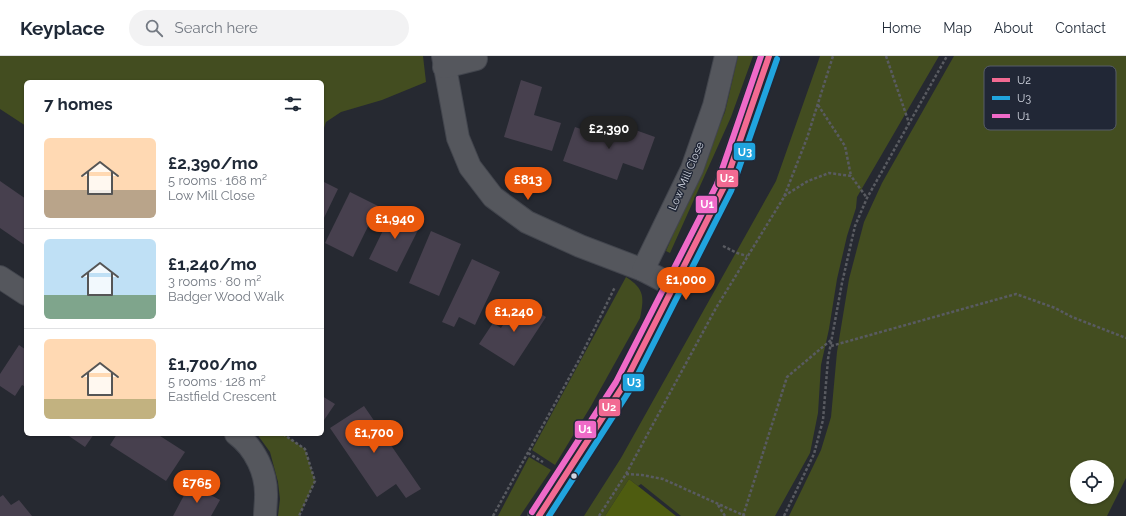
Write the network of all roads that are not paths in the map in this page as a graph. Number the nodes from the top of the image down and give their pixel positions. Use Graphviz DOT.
graph roads {
  1 [pos="726,56"];
  2 [pos="769,56"];
  3 [pos="476,60"];
  4 [pos="444,61"];
  5 [pos="634,267"];
  6 [pos="0,277"];
  7 [pos="674,286"];
  8 [pos="24,293"];
  9 [pos="239,436"];
  10 [pos="265,516"];
  11 [pos="539,516"];
  1 -- 5 [label="street, Low Mill Close"];
  2 -- 7 [label="street"];
  3 -- 4 [label="street"];
  4 -- 5 [label="street"];
  5 -- 7 [label="street"];
  6 -- 8 [label="street"];
  7 -- 11 [label="street"];
  9 -- 10 [label="street"];
}
